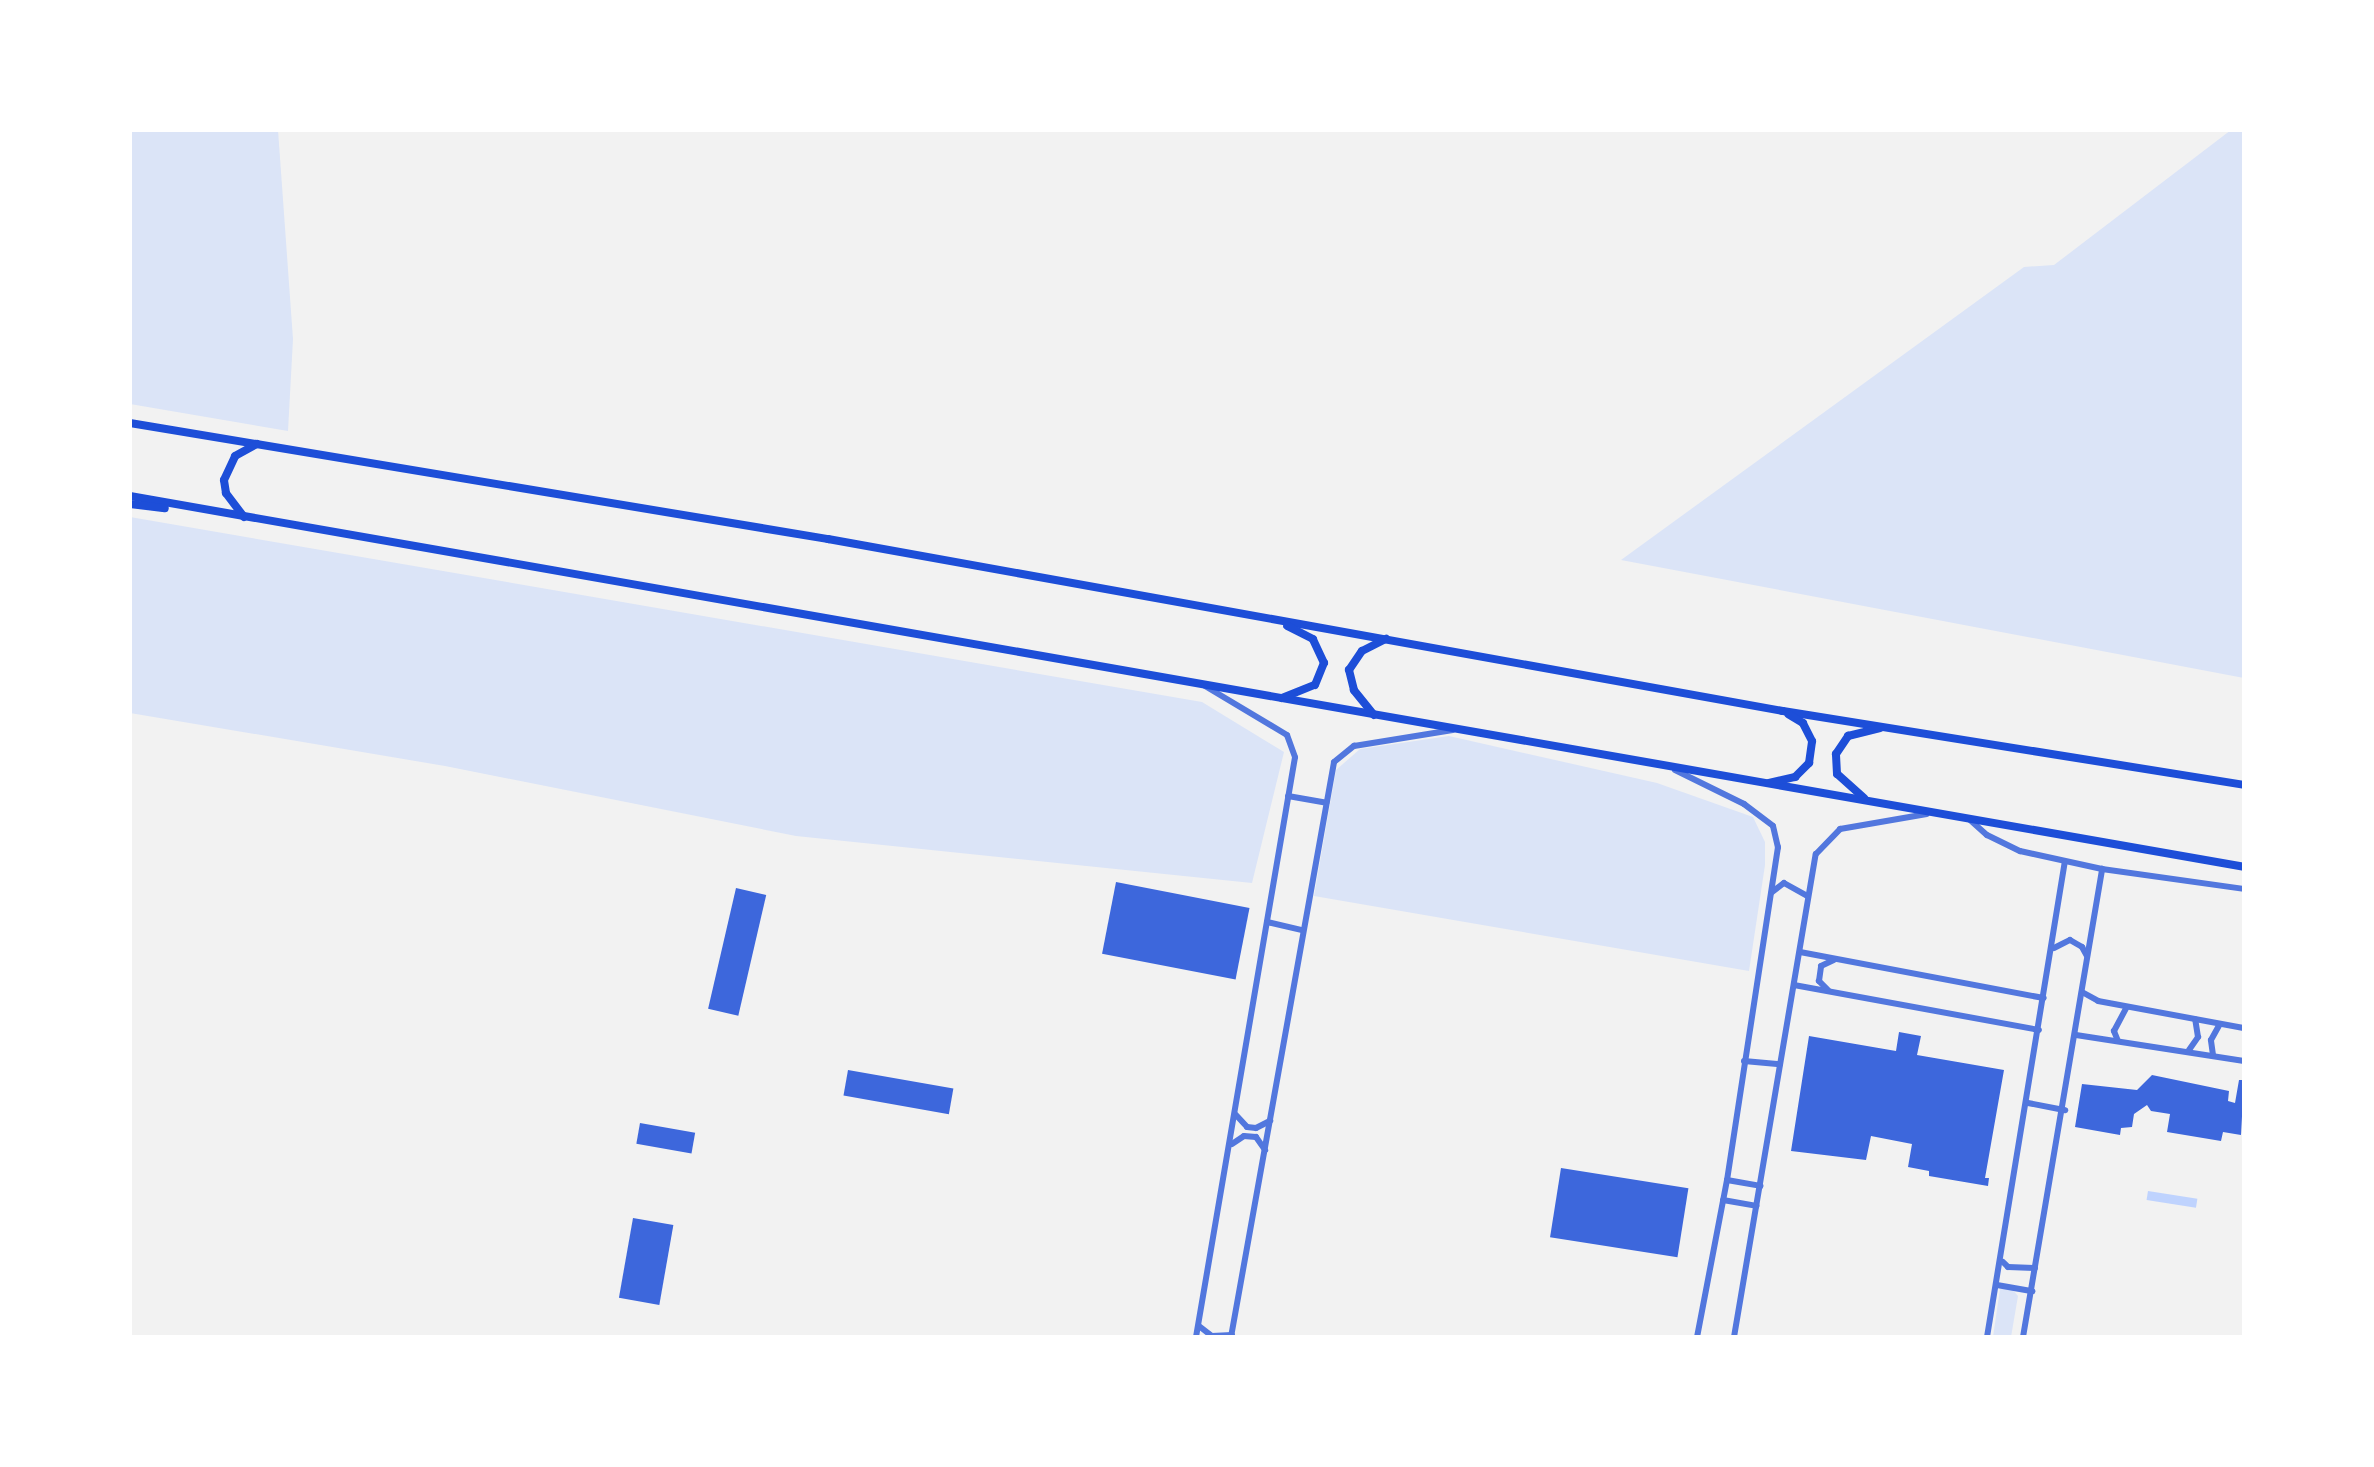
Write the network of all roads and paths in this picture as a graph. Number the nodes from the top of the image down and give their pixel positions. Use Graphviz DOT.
graph roads {
  1 [pos="131,422"];
  2 [pos="257,444"];
  3 [pos="130,496"];
  4 [pos="130,504"];
  5 [pos="210,512"];
  6 [pos="244,517"];
  7 [pos="1281,622"];
  8 [pos="1386,639"];
  9 [pos="1204,686"];
  10 [pos="1278,699"];
  11 [pos="1782,711"];
  12 [pos="1374,715"];
  13 [pos="1884,727"];
  14 [pos="1452,730"];
  15 [pos="1675,770"];
  16 [pos="1765,784"];
  17 [pos="2244,785"];
  18 [pos="1288,796"];
  19 [pos="1326,803"];
  20 [pos="1878,804"];
  21 [pos="1934,813"];
  22 [pos="1968,819"];
  23 [pos="2064,862"];
  24 [pos="2244,867"];
  25 [pos="2102,869"];
  26 [pos="2244,889"];
  27 [pos="1771,894"];
  28 [pos="1808,897"];
  29 [pos="1267,922"];
  30 [pos="1302,930"];
  31 [pos="2053,950"];
  32 [pos="1799,952"];
  33 [pos="2088,957"];
  34 [pos="1835,959"];
  35 [pos="1794,985"];
  36 [pos="1828,990"];
  37 [pos="2082,992"];
  38 [pos="2044,998"];
  39 [pos="2127,1007"];
  40 [pos="2195,1020"];
  41 [pos="2220,1024"];
  42 [pos="2244,1028"];
  43 [pos="2039,1030"];
  44 [pos="2076,1034"];
  45 [pos="2118,1041"];
  46 [pos="2188,1051"];
  47 [pos="2214,1056"];
  48 [pos="1744,1060"];
  49 [pos="2244,1061"];
  50 [pos="1780,1064"];
  51 [pos="2028,1103"];
  52 [pos="2065,1110"];
  53 [pos="1236,1114"];
  54 [pos="1270,1121"];
  55 [pos="1232,1145"];
  56 [pos="1266,1152"];
  57 [pos="1727,1180"];
  58 [pos="1760,1186"];
  59 [pos="1723,1200"];
  60 [pos="1756,1206"];
  61 [pos="2002,1262"];
  62 [pos="2035,1268"];
  63 [pos="1997,1285"];
  64 [pos="2032,1291"];
  65 [pos="1198,1325"];
  66 [pos="1232,1336"];
  67 [pos="1196,1337"];
  68 [pos="1697,1337"];
  69 [pos="1734,1337"];
  70 [pos="1988,1337"];
  71 [pos="2023,1337"];
  1 -- 2 [label="highway"];
  2 -- 6 [label="highway"];
  2 -- 7 [label="highway"];
  3 -- 5 [label="highway"];
  4 -- 5 [label="highway"];
  5 -- 6 [label="highway"];
  6 -- 9 [label="highway"];
  7 -- 8 [label="highway"];
  7 -- 10 [label="highway"];
  8 -- 11 [label="highway"];
  8 -- 12 [label="highway"];
  9 -- 10 [label="highway"];
  9 -- 18 [label="street"];
  10 -- 12 [label="highway"];
  11 -- 13 [label="highway"];
  11 -- 16 [label="highway"];
  12 -- 14 [label="highway"];
  13 -- 17 [label="highway"];
  13 -- 20 [label="highway"];
  14 -- 15 [label="highway"];
  14 -- 19 [label="street"];
  15 -- 16 [label="highway"];
  15 -- 27 [label="street"];
  16 -- 20 [label="highway"];
  18 -- 19 [label="street"];
  18 -- 29 [label="street"];
  19 -- 30 [label="street"];
  20 -- 21 [label="highway"];
  21 -- 22 [label="highway"];
  21 -- 28 [label="street"];
  22 -- 23 [label="street"];
  22 -- 24 [label="highway"];
  23 -- 25 [label="street"];
  23 -- 31 [label="street"];
  25 -- 26 [label="street"];
  25 -- 33 [label="street"];
  27 -- 28 [label="street"];
  27 -- 48 [label="street"];
  28 -- 32 [label="street"];
  29 -- 30 [label="street"];
  29 -- 53 [label="street"];
  30 -- 54 [label="street"];
  31 -- 33 [label="street"];
  31 -- 38 [label="street"];
  32 -- 34 [label="street"];
  32 -- 35 [label="street"];
  33 -- 37 [label="street"];
  34 -- 36 [label="street"];
  34 -- 38 [label="street"];
  35 -- 36 [label="street"];
  35 -- 50 [label="street"];
  36 -- 43 [label="street"];
  37 -- 39 [label="street"];
  37 -- 44 [label="street"];
  38 -- 43 [label="street"];
  39 -- 40 [label="street"];
  39 -- 45 [label="street"];
  40 -- 41 [label="street"];
  40 -- 46 [label="street"];
  41 -- 42 [label="street"];
  41 -- 47 [label="street"];
  43 -- 51 [label="street"];
  44 -- 45 [label="street"];
  44 -- 52 [label="street"];
  45 -- 46 [label="street"];
  46 -- 47 [label="street"];
  47 -- 49 [label="street"];
  48 -- 50 [label="street"];
  48 -- 57 [label="street"];
  50 -- 58 [label="street"];
  51 -- 52 [label="street"];
  51 -- 61 [label="street"];
  52 -- 62 [label="street"];
  53 -- 54 [label="street"];
  53 -- 55 [label="street"];
  54 -- 56 [label="street"];
  55 -- 56 [label="street"];
  55 -- 65 [label="street"];
  56 -- 66 [label="street"];
  57 -- 58 [label="street"];
  57 -- 59 [label="street"];
  58 -- 60 [label="street"];
  59 -- 60 [label="street"];
  59 -- 68 [label="street"];
  60 -- 69 [label="street"];
  61 -- 62 [label="street"];
  61 -- 63 [label="street"];
  62 -- 64 [label="street"];
  63 -- 64 [label="street"];
  63 -- 70 [label="street"];
  64 -- 71 [label="street"];
  65 -- 66 [label="street"];
  65 -- 67 [label="street"];
}
